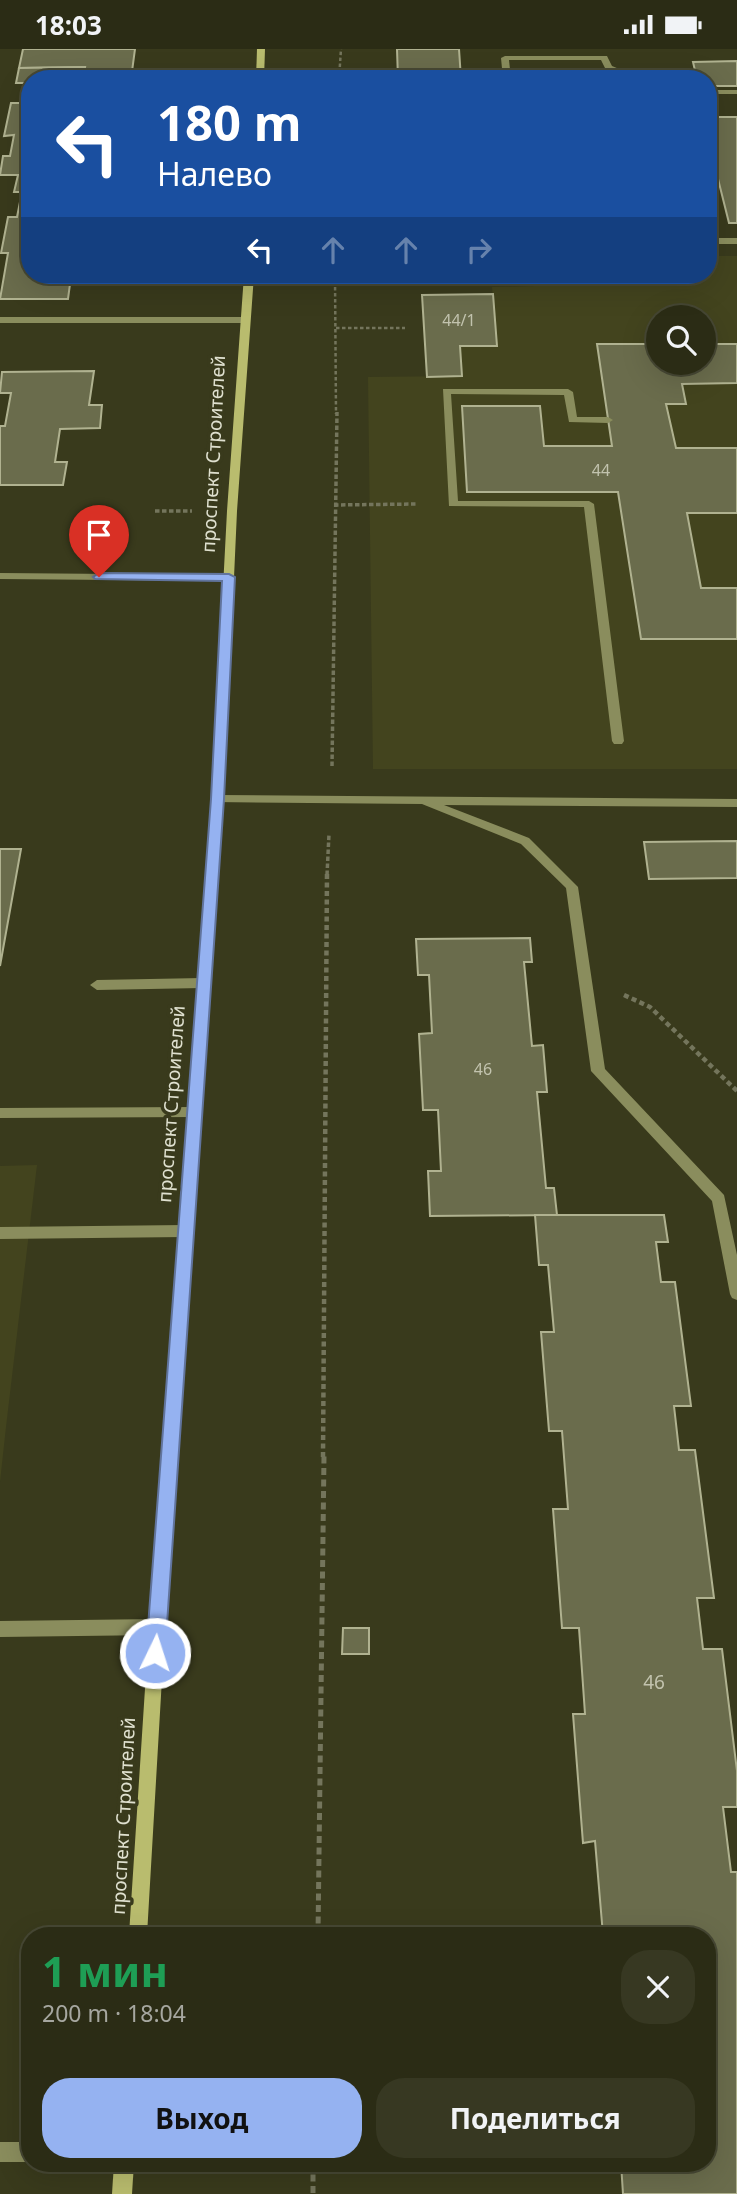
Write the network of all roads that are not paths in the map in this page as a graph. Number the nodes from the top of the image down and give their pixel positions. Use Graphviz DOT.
graph roads {
  1 [pos="261,49"];
  2 [pos="612,49"];
  3 [pos="604,58"];
  4 [pos="260,70"];
  5 [pos="506,70"];
  6 [pos="615,70"];
  7 [pos="717,92"];
  8 [pos="737,92"];
  9 [pos="717,241"];
  10 [pos="737,241"];
  11 [pos="248,284"];
  12 [pos="0,320"];
  13 [pos="244,320"];
  14 [pos="608,420"];
  15 [pos="0,576"];
  16 [pos="229,577"];
  17 [pos="618,741"];
  18 [pos="218,799"];
  19 [pos="426,802"];
  20 [pos="737,803"];
  21 [pos="202,983"];
  22 [pos="97,985"];
  23 [pos="194,1112"];
  24 [pos="0,1113"];
  25 [pos="185,1231"];
  26 [pos="0,1233"];
  27 [pos="737,1294"];
  28 [pos="157,1627"];
  29 [pos="0,1629"];
  30 [pos="138,1927"];
  31 [pos="0,2152"];
  32 [pos="21,2152"];
  33 [pos="123,2172"];
  34 [pos="122,2194"];
  1 -- 4 [label="main road"];
  2 -- 3 [label="street"];
  3 -- 5 [label="street"];
  3 -- 6 [label="street"];
  7 -- 8 [label="street"];
  9 -- 10 [label="street"];
  11 -- 13 [label="main road, проспект Строителей"];
  12 -- 13 [label="street"];
  13 -- 16 [label="main road, проспект Строителей"];
  14 -- 17 [label="street"];
  15 -- 16 [label="street"];
  16 -- 18 [label="main road, проспект Строителей"];
  18 -- 19 [label="street"];
  18 -- 21 [label="main road, проспект Строителей"];
  19 -- 20 [label="street"];
  19 -- 27 [label="street"];
  21 -- 22 [label="street"];
  21 -- 23 [label="main road, проспект Строителей"];
  23 -- 24 [label="street"];
  23 -- 25 [label="main road, проспект Строителей"];
  25 -- 26 [label="street"];
  25 -- 28 [label="main road, проспект Строителей"];
  28 -- 29 [label="street"];
  28 -- 30 [label="main road, проспект Строителей"];
  31 -- 32 [label="street"];
  33 -- 34 [label="main road"];
}
